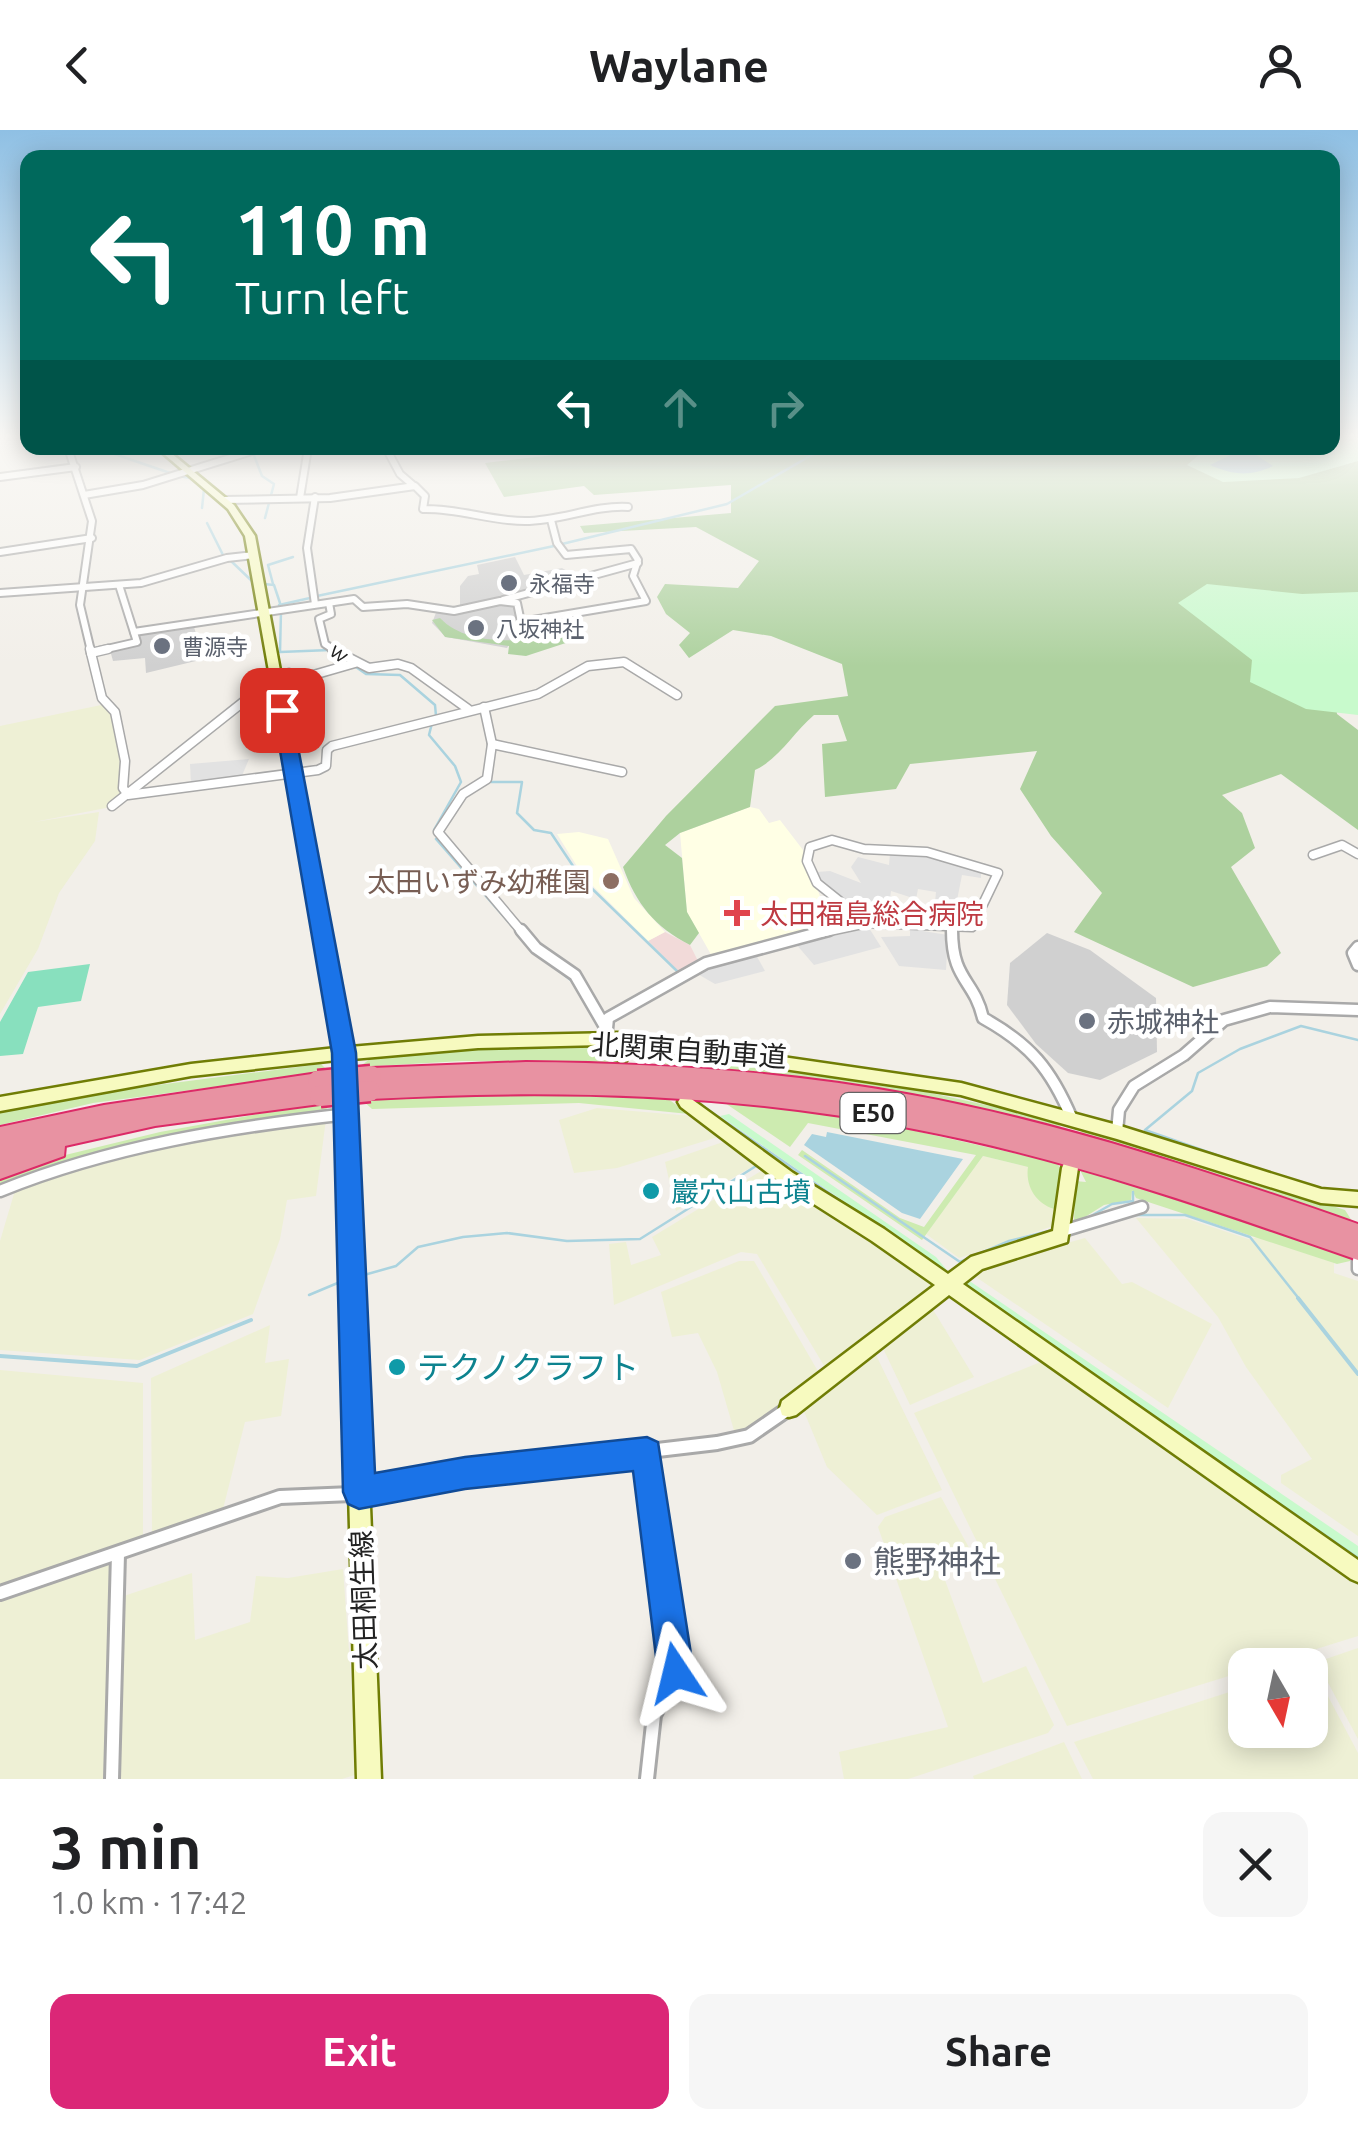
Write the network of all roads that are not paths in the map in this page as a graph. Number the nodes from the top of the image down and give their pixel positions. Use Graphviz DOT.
graph roads {
  1 [pos="87,512"];
  2 [pos="234,512"];
  3 [pos="313,512"];
  4 [pos="470,512"];
  5 [pos="580,512"];
  6 [pos="551,520"];
  7 [pos="92,538"];
  8 [pos="0,552"];
  9 [pos="254,555"];
  10 [pos="225,558"];
  11 [pos="638,563"];
  12 [pos="119,585"];
  13 [pos="82,588"];
  14 [pos="0,593"];
  15 [pos="500,601"];
  16 [pos="330,602"];
  17 [pos="315,604"];
  18 [pos="276,611"];
  19 [pos="134,632"];
  20 [pos="90,653"];
  21 [pos="353,664"];
  22 [pos="276,676"];
  23 [pos="677,695"];
  24 [pos="484,707"];
  25 [pos="468,709"];
  26 [pos="492,744"];
  27 [pos="622,772"];
  28 [pos="294,774"];
  29 [pos="128,795"];
  30 [pos="112,806"];
  31 [pos="1358,854"];
  32 [pos="1313,855"];
  33 [pos="867,923"];
  34 [pos="952,930"];
  35 [pos="1358,947"];
  36 [pos="1358,966"];
  37 [pos="1358,1010"];
  38 [pos="605,1032"];
  39 [pos="344,1053"];
  40 [pos="621,1057"];
  41 [pos="371,1084"];
  42 [pos="319,1088"];
  43 [pos="287,1099"];
  44 [pos="686,1102"];
  45 [pos="0,1104"];
  46 [pos="348,1114"];
  47 [pos="1072,1124"];
  48 [pos="1117,1132"];
  49 [pos="0,1134"];
  50 [pos="0,1152"];
  51 [pos="1070,1168"];
  52 [pos="0,1170"];
  53 [pos="0,1191"];
  54 [pos="1356,1202"];
  55 [pos="1142,1208"];
  56 [pos="1063,1232"];
  57 [pos="1358,1234"];
  58 [pos="1358,1250"];
  59 [pos="1358,1260"];
  60 [pos="1358,1270"];
  61 [pos="947,1284"];
  62 [pos="789,1408"];
  63 [pos="647,1453"];
  64 [pos="359,1492"];
  65 [pos="118,1554"];
  66 [pos="1358,1572"];
  67 [pos="0,1593"];
  68 [pos="112,1779"];
  69 [pos="370,1779"];
  70 [pos="647,1779"];
  1 -- 7 [label="street"];
  2 -- 9 [label="street, 太田桐生線"];
  3 -- 17 [label="street"];
  4 -- 6 [label="street"];
  5 -- 6 [label="street"];
  6 -- 11 [label="street"];
  7 -- 8 [label="street"];
  7 -- 13 [label="street"];
  9 -- 10 [label="street"];
  9 -- 18 [label="street, 太田桐生線"];
  10 -- 12 [label="street"];
  11 -- 15 [label="street"];
  11 -- 15 [label="street"];
  12 -- 13 [label="street"];
  12 -- 19 [label="street"];
  13 -- 14 [label="street"];
  13 -- 20 [label="street"];
  15 -- 16 [label="street"];
  16 -- 17 [label="street"];
  16 -- 21 [label="street, w"];
  17 -- 18 [label="street"];
  18 -- 19 [label="street"];
  18 -- 22 [label="street, 太田桐生線"];
  19 -- 20 [label="street"];
  20 -- 29 [label="street"];
  21 -- 22 [label="street"];
  21 -- 25 [label="street, w"];
  22 -- 28 [label="street, 太田桐生線"];
  22 -- 29 [label="street"];
  23 -- 24 [label="street"];
  24 -- 25 [label="street"];
  24 -- 26 [label="street"];
  25 -- 28 [label="street"];
  26 -- 27 [label="street"];
  26 -- 38 [label="street"];
  28 -- 29 [label="street"];
  28 -- 39 [label="street, 太田桐生線"];
  29 -- 30 [label="street"];
  31 -- 32 [label="street"];
  33 -- 34 [label="street"];
  33 -- 34 [label="street"];
  33 -- 38 [label="street"];
  34 -- 47 [label="street"];
  35 -- 36 [label="street"];
  37 -- 48 [label="street"];
  38 -- 39 [label="street"];
  38 -- 40 [label="street"];
  38 -- 47 [label="street"];
  39 -- 45 [label="street"];
  39 -- 46 [label="street, 太田桐生線"];
  41 -- 42 [label="highway, 北関東自動車道 / E50, bridge"];
  41 -- 57 [label="highway, 北関東自動車道 / E50"];
  41 -- 58 [label="highway, 北関東自動車道 / E50"];
  42 -- 43 [label="highway, 北関東自動車道 / E50"];
  42 -- 49 [label="highway, 北関東自動車道 / E50"];
  43 -- 50 [label="highway, 北関東自動車道 / E50"];
  43 -- 52 [label="highway"];
  44 -- 61 [label="street"];
  46 -- 53 [label="street"];
  46 -- 64 [label="street, 太田桐生線"];
  47 -- 48 [label="street"];
  48 -- 54 [label="street"];
  51 -- 56 [label="street"];
  55 -- 56 [label="street"];
  56 -- 61 [label="street"];
  59 -- 60 [label="street"];
  61 -- 62 [label="street"];
  61 -- 66 [label="street"];
  62 -- 63 [label="street"];
  63 -- 64 [label="street"];
  63 -- 70 [label="street"];
  64 -- 65 [label="street"];
  64 -- 69 [label="street, 太田桐生線"];
  65 -- 67 [label="street"];
  65 -- 68 [label="street"];
}
